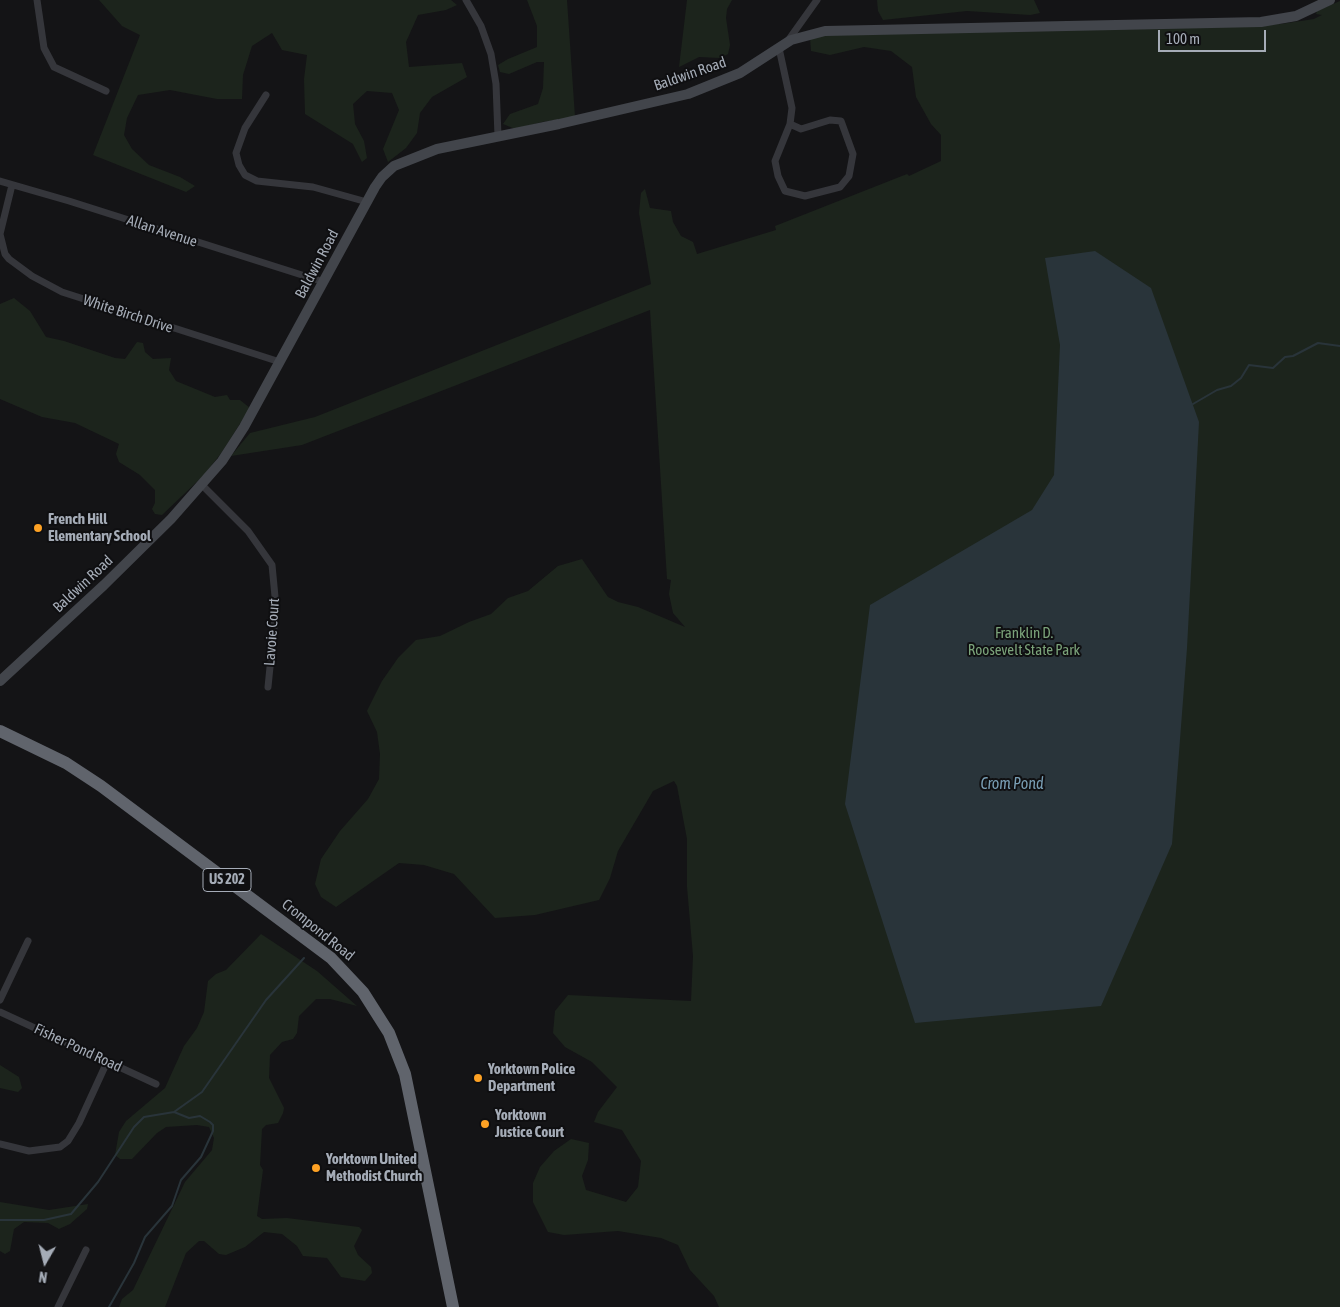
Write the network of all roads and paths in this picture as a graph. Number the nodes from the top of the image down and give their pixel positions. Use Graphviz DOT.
graph roads {
  1 [pos="37,0"];
  2 [pos="466,0"];
  3 [pos="817,0"];
  4 [pos="1330,0"];
  5 [pos="782,46"];
  6 [pos="106,91"];
  7 [pos="266,96"];
  8 [pos="790,124"];
  9 [pos="498,136"];
  10 [pos="0,182"];
  11 [pos="12,185"];
  12 [pos="367,202"];
  13 [pos="0,234"];
  14 [pos="324,282"];
  15 [pos="280,362"];
  16 [pos="202,485"];
  17 [pos="0,681"];
  18 [pos="268,687"];
  19 [pos="0,731"];
  20 [pos="28,941"];
  21 [pos="0,1000"];
  22 [pos="0,1012"];
  23 [pos="107,1062"];
  24 [pos="156,1084"];
  25 [pos="0,1144"];
  26 [pos="86,1250"];
  27 [pos="58,1307"];
  28 [pos="453,1307"];
  1 -- 6 [label="street"];
  2 -- 9 [label="street"];
  3 -- 5 [label="street, Baldwin Road"];
  4 -- 5 [label="street"];
  5 -- 8 [label="street"];
  5 -- 9 [label="street, Baldwin Road"];
  7 -- 12 [label="street"];
  8 -- 8 [label="street"];
  9 -- 12 [label="street, Baldwin Road"];
  10 -- 11 [label="street, Allan Avenue"];
  11 -- 13 [label="street, White Birch Drive"];
  11 -- 14 [label="street, Allan Avenue"];
  12 -- 14 [label="street, Baldwin Road"];
  13 -- 15 [label="street, White Birch Drive"];
  14 -- 15 [label="street, Baldwin Road"];
  15 -- 16 [label="street, Baldwin Road"];
  16 -- 17 [label="street, Baldwin Road"];
  16 -- 18 [label="street, Lavoie Court"];
  19 -- 28 [label="highway, Crompond Road / US 202"];
  20 -- 21 [label="street"];
  22 -- 23 [label="street, Fisher Pond Road"];
  23 -- 24 [label="street, Fisher Pond Road"];
  23 -- 25 [label="street"];
  26 -- 27 [label="street"];
}
